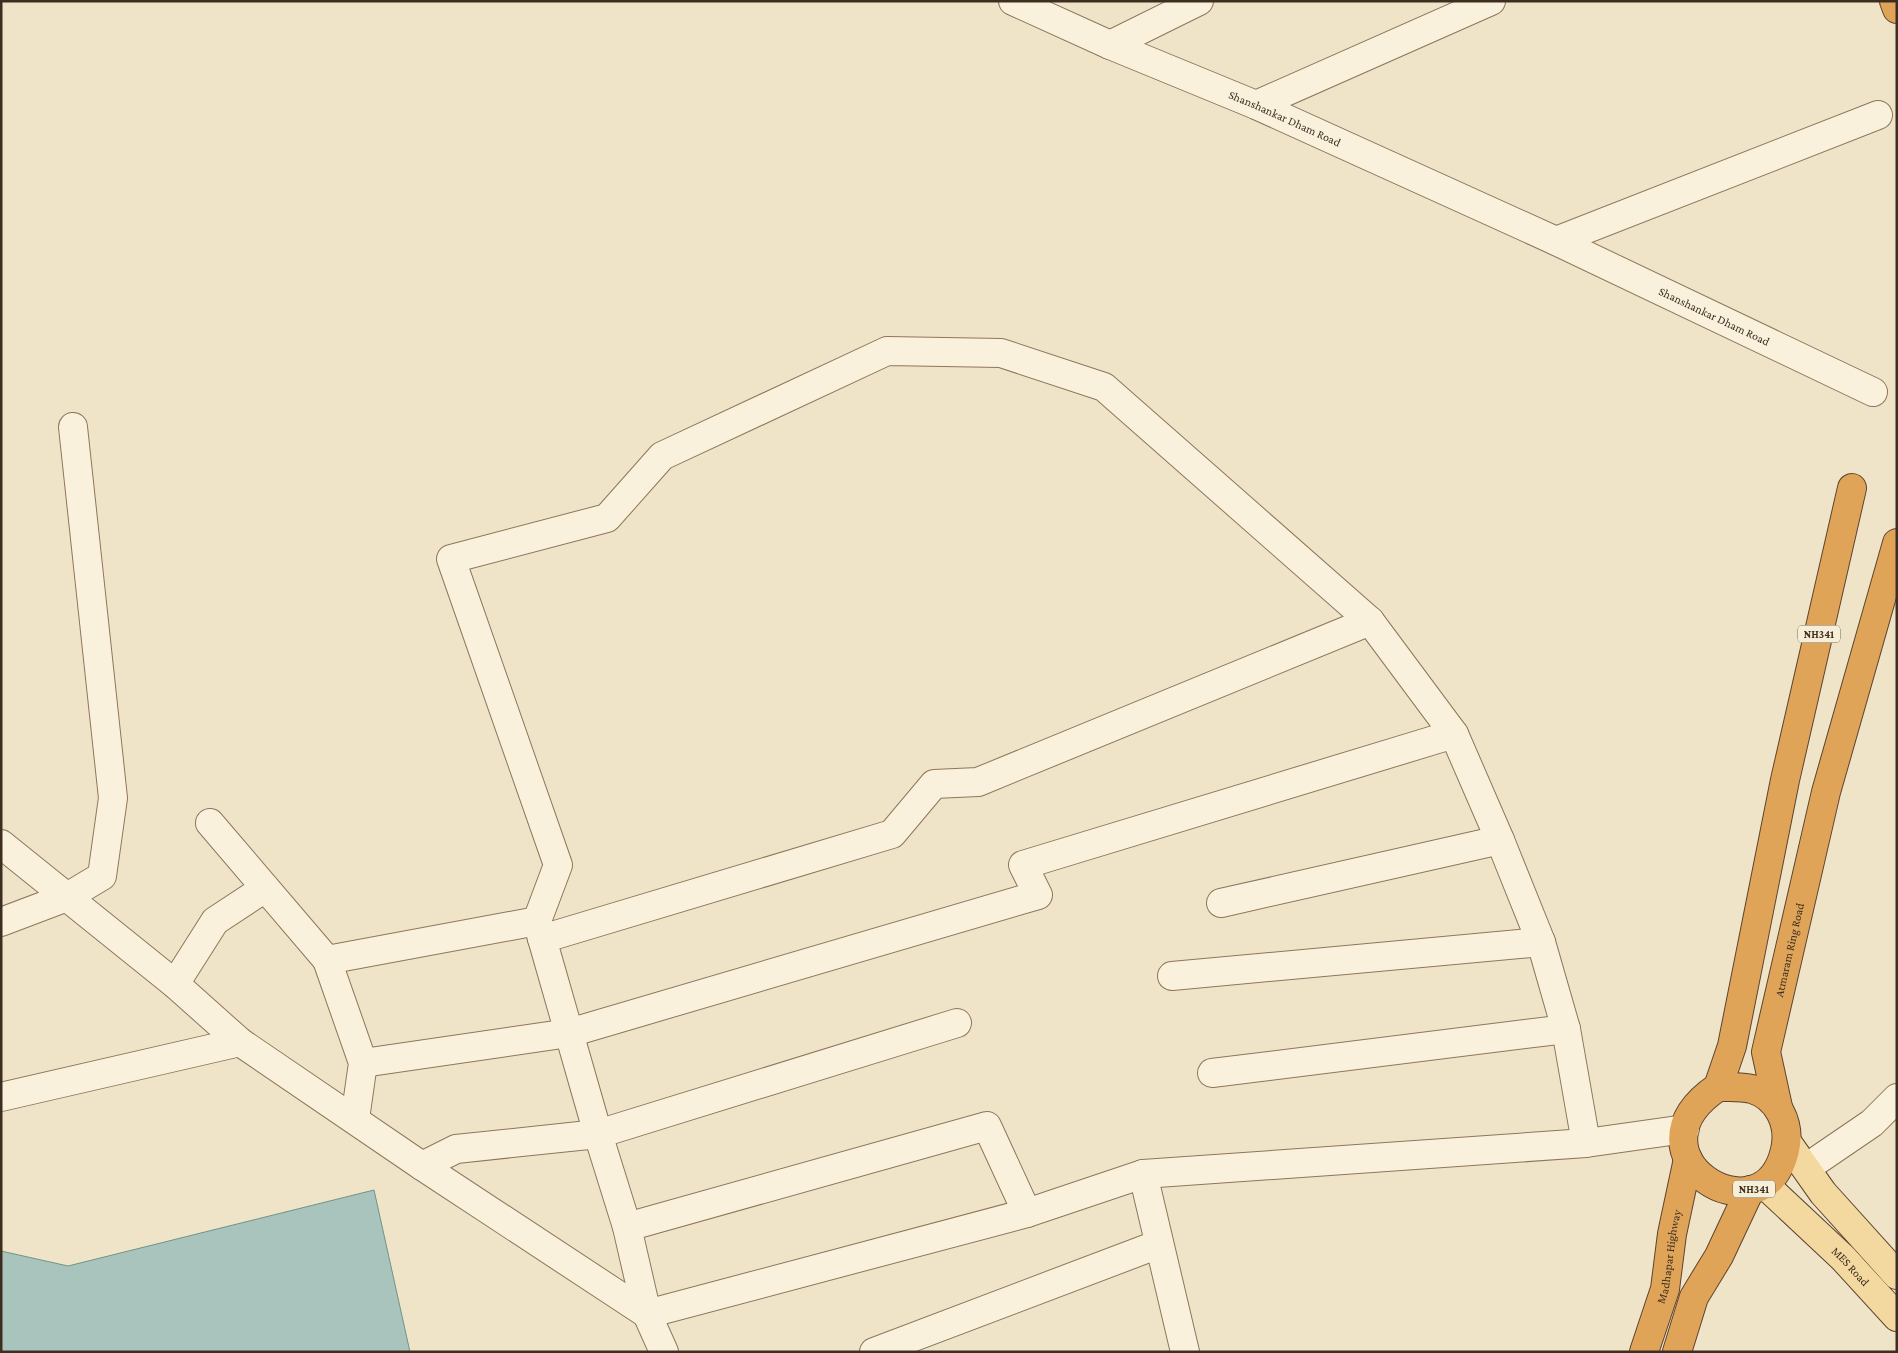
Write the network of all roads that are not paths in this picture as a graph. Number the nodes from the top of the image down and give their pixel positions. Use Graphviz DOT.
graph roads {
  1 [pos="1013,1"];
  2 [pos="1199,1"];
  3 [pos="1491,1"];
  4 [pos="1894,1"];
  5 [pos="1897,9"];
  6 [pos="1110,45"];
  7 [pos="1256,105"];
  8 [pos="1878,116"];
  9 [pos="1556,241"];
  10 [pos="1873,392"];
  11 [pos="73,428"];
  12 [pos="1852,488"];
  13 [pos="1897,544"];
  14 [pos="1370,621"];
  15 [pos="1454,734"];
  16 [pos="210,823"];
  17 [pos="1500,840"];
  18 [pos="1,844"];
  19 [pos="265,888"];
  20 [pos="67,897"];
  21 [pos="1221,903"];
  22 [pos="1,922"];
  23 [pos="539,930"];
  24 [pos="1540,942"];
  25 [pos="327,960"];
  26 [pos="1172,976"];
  27 [pos="175,984"];
  28 [pos="957,1024"];
  29 [pos="1566,1030"];
  30 [pos="569,1034"];
  31 [pos="240,1042"];
  32 [pos="363,1063"];
  33 [pos="1212,1073"];
  34 [pos="1718,1088"];
  35 [pos="1,1097"];
  36 [pos="1897,1098"];
  37 [pos="1778,1107"];
  38 [pos="355,1119"];
  39 [pos="1676,1131"];
  40 [pos="598,1134"];
  41 [pos="1787,1142"];
  42 [pos="1586,1143"];
  43 [pos="1688,1159"];
  44 [pos="422,1166"];
  45 [pos="1806,1168"];
  46 [pos="1143,1174"];
  47 [pos="1757,1188"];
  48 [pos="1027,1213"];
  49 [pos="627,1227"];
  50 [pos="1159,1244"];
  51 [pos="1897,1275"];
  52 [pos="647,1314"];
  53 [pos="1897,1317"];
  54 [pos="664,1352"];
  55 [pos="874,1352"];
  56 [pos="1185,1352"];
  57 [pos="1644,1352"];
  58 [pos="1677,1352"];
  1 -- 6 [label="street, Shanshankar Dham Road"];
  2 -- 6 [label="street"];
  3 -- 7 [label="street"];
  4 -- 5 [label="highway"];
  6 -- 7 [label="street, Shanshankar Dham Road"];
  7 -- 9 [label="street, Shanshankar Dham Road"];
  8 -- 9 [label="street"];
  9 -- 10 [label="street, Shanshankar Dham Road"];
  11 -- 20 [label="street"];
  12 -- 34 [label="highway, NH341"];
  13 -- 37 [label="highway, Atmaram Ring Road"];
  14 -- 15 [label="street"];
  14 -- 23 [label="street"];
  14 -- 23 [label="street"];
  15 -- 17 [label="street"];
  15 -- 30 [label="street"];
  16 -- 19 [label="street"];
  17 -- 21 [label="street"];
  17 -- 24 [label="street"];
  18 -- 20 [label="street"];
  19 -- 25 [label="street"];
  19 -- 27 [label="street"];
  20 -- 22 [label="street"];
  20 -- 27 [label="street"];
  23 -- 25 [label="street"];
  23 -- 30 [label="street"];
  24 -- 26 [label="street"];
  24 -- 29 [label="street"];
  25 -- 32 [label="street"];
  27 -- 31 [label="street"];
  28 -- 40 [label="street"];
  29 -- 33 [label="street"];
  29 -- 42 [label="street"];
  30 -- 32 [label="street"];
  30 -- 40 [label="street"];
  31 -- 35 [label="street"];
  31 -- 38 [label="street"];
  32 -- 38 [label="street"];
  34 -- 37 [label="highway"];
  34 -- 39 [label="highway"];
  36 -- 45 [label="street"];
  37 -- 41 [label="highway"];
  38 -- 44 [label="street"];
  39 -- 42 [label="street"];
  39 -- 43 [label="highway"];
  40 -- 44 [label="street"];
  40 -- 49 [label="street"];
  41 -- 45 [label="main road"];
  41 -- 47 [label="highway, NH341"];
  42 -- 46 [label="street"];
  43 -- 47 [label="highway, NH341"];
  43 -- 57 [label="highway, Madhapar Highway"];
  44 -- 52 [label="street"];
  45 -- 51 [label="main road"];
  46 -- 48 [label="street"];
  46 -- 50 [label="street"];
  47 -- 53 [label="main road, MES Road"];
  47 -- 58 [label="highway, NH341"];
  48 -- 49 [label="street"];
  48 -- 52 [label="street"];
  49 -- 52 [label="street"];
  50 -- 55 [label="street"];
  50 -- 56 [label="street"];
  52 -- 54 [label="street"];
}
